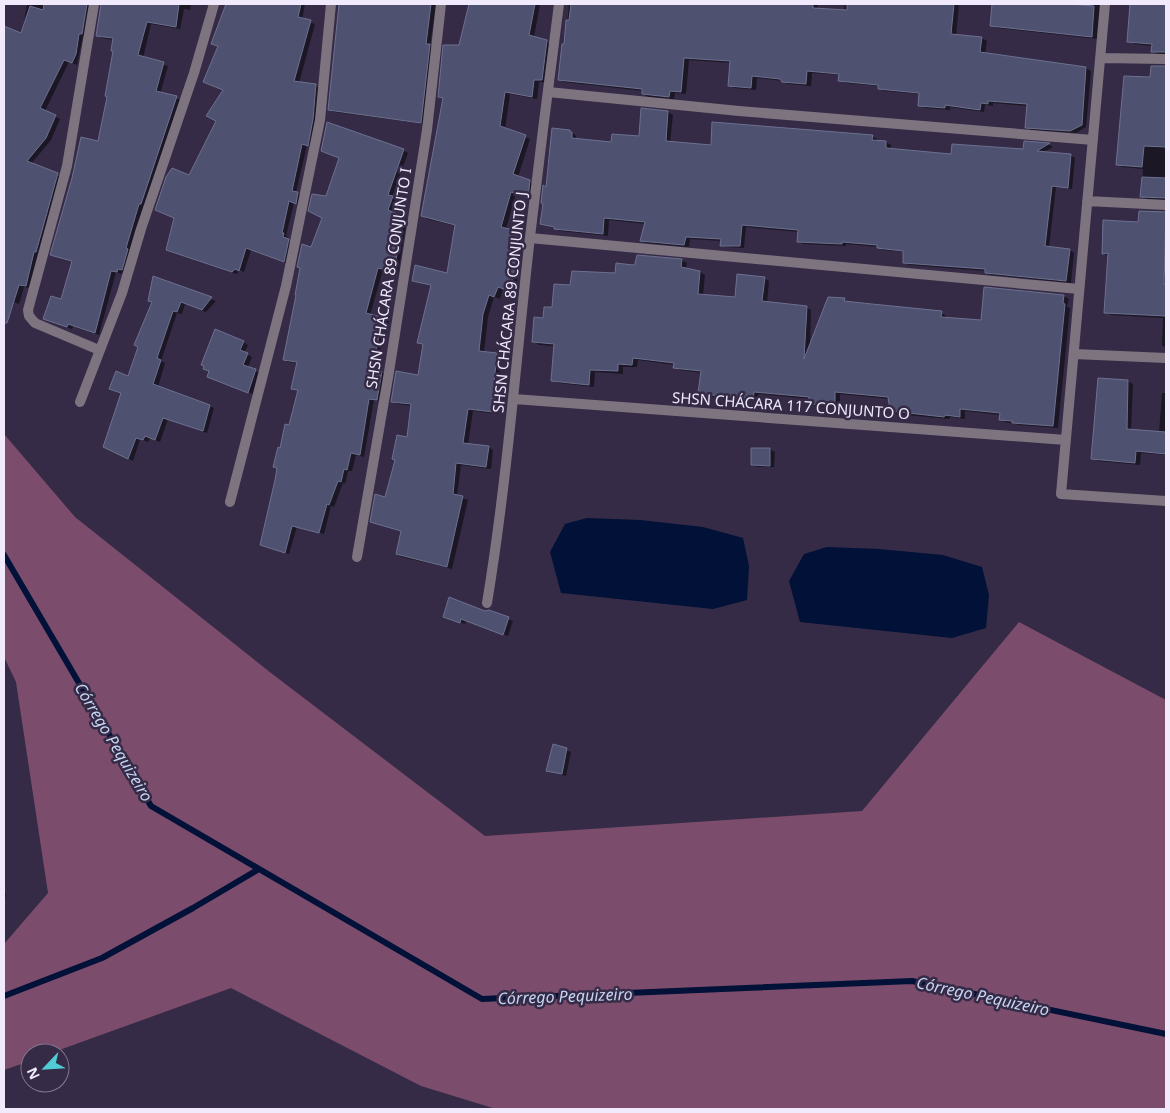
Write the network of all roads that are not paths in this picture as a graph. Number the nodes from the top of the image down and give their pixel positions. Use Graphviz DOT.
graph roads {
  1 [pos="94,4"];
  2 [pos="214,4"];
  3 [pos="331,4"];
  4 [pos="441,4"];
  5 [pos="559,4"];
  6 [pos="1105,4"];
  7 [pos="1100,58"];
  8 [pos="1166,59"];
  9 [pos="548,92"];
  10 [pos="1093,140"];
  11 [pos="1087,201"];
  12 [pos="1166,205"];
  13 [pos="530,238"];
  14 [pos="1079,289"];
  15 [pos="100,350"];
  16 [pos="1074,354"];
  17 [pos="1166,358"];
  18 [pos="514,399"];
  19 [pos="80,402"];
  20 [pos="1066,440"];
  21 [pos="1166,501"];
  22 [pos="230,502"];
  23 [pos="357,557"];
  24 [pos="488,603"];
  1 -- 15 [label="street"];
  2 -- 15 [label="street"];
  3 -- 22 [label="street"];
  4 -- 23 [label="street, SHSN CHÁCARA 89 CONJUNTO I"];
  5 -- 9 [label="street, SHSN CHÁCARA 89 CONJUNTO J"];
  6 -- 7 [label="street"];
  7 -- 8 [label="street"];
  7 -- 10 [label="street"];
  9 -- 10 [label="street"];
  9 -- 13 [label="street, SHSN CHÁCARA 89 CONJUNTO J"];
  10 -- 11 [label="street"];
  11 -- 12 [label="street"];
  11 -- 14 [label="street"];
  13 -- 14 [label="street"];
  13 -- 18 [label="street, SHSN CHÁCARA 89 CONJUNTO J"];
  14 -- 16 [label="street"];
  15 -- 19 [label="street"];
  16 -- 17 [label="street"];
  16 -- 20 [label="street"];
  18 -- 20 [label="street, SHSN CHÁCARA 117 CONJUNTO O"];
  18 -- 24 [label="street, SHSN CHÁCARA 89 CONJUNTO J"];
  20 -- 21 [label="street"];
}
